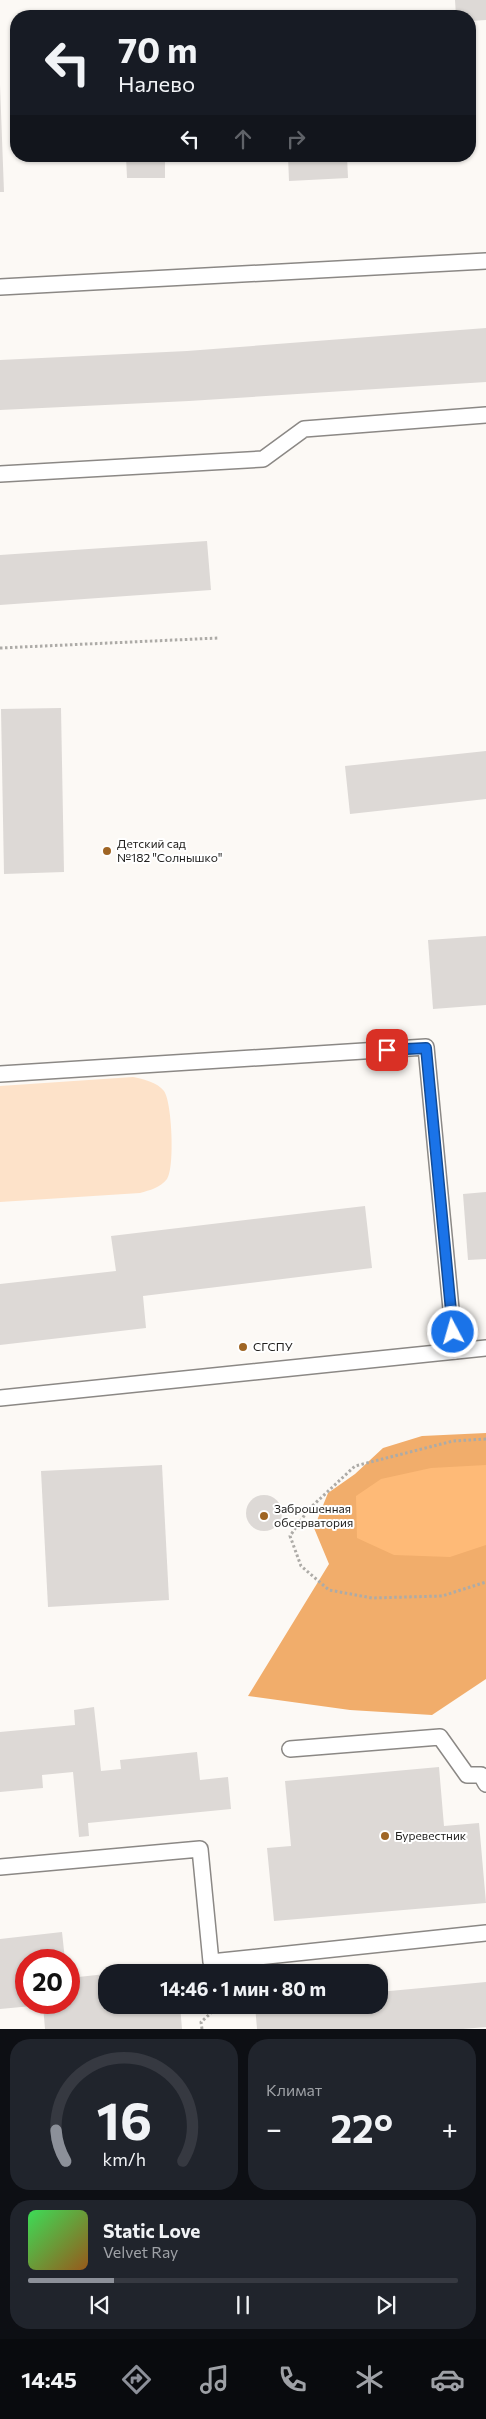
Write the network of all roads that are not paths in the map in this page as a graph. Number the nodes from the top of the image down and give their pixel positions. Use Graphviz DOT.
graph roads {
  1 [pos="486,261"];
  2 [pos="0,287"];
  3 [pos="486,415"];
  4 [pos="0,474"];
  5 [pos="0,1074"];
  6 [pos="486,1348"];
  7 [pos="455,1351"];
  8 [pos="0,1398"];
  9 [pos="290,1749"];
  10 [pos="486,1784"];
  11 [pos="0,1867"];
  12 [pos="486,1934"];
  1 -- 2 [label="lane"];
  3 -- 4 [label="lane"];
  5 -- 7 [label="lane"];
  6 -- 7 [label="lane"];
  7 -- 8 [label="lane"];
  9 -- 10 [label="lane"];
  11 -- 12 [label="lane"];
}
